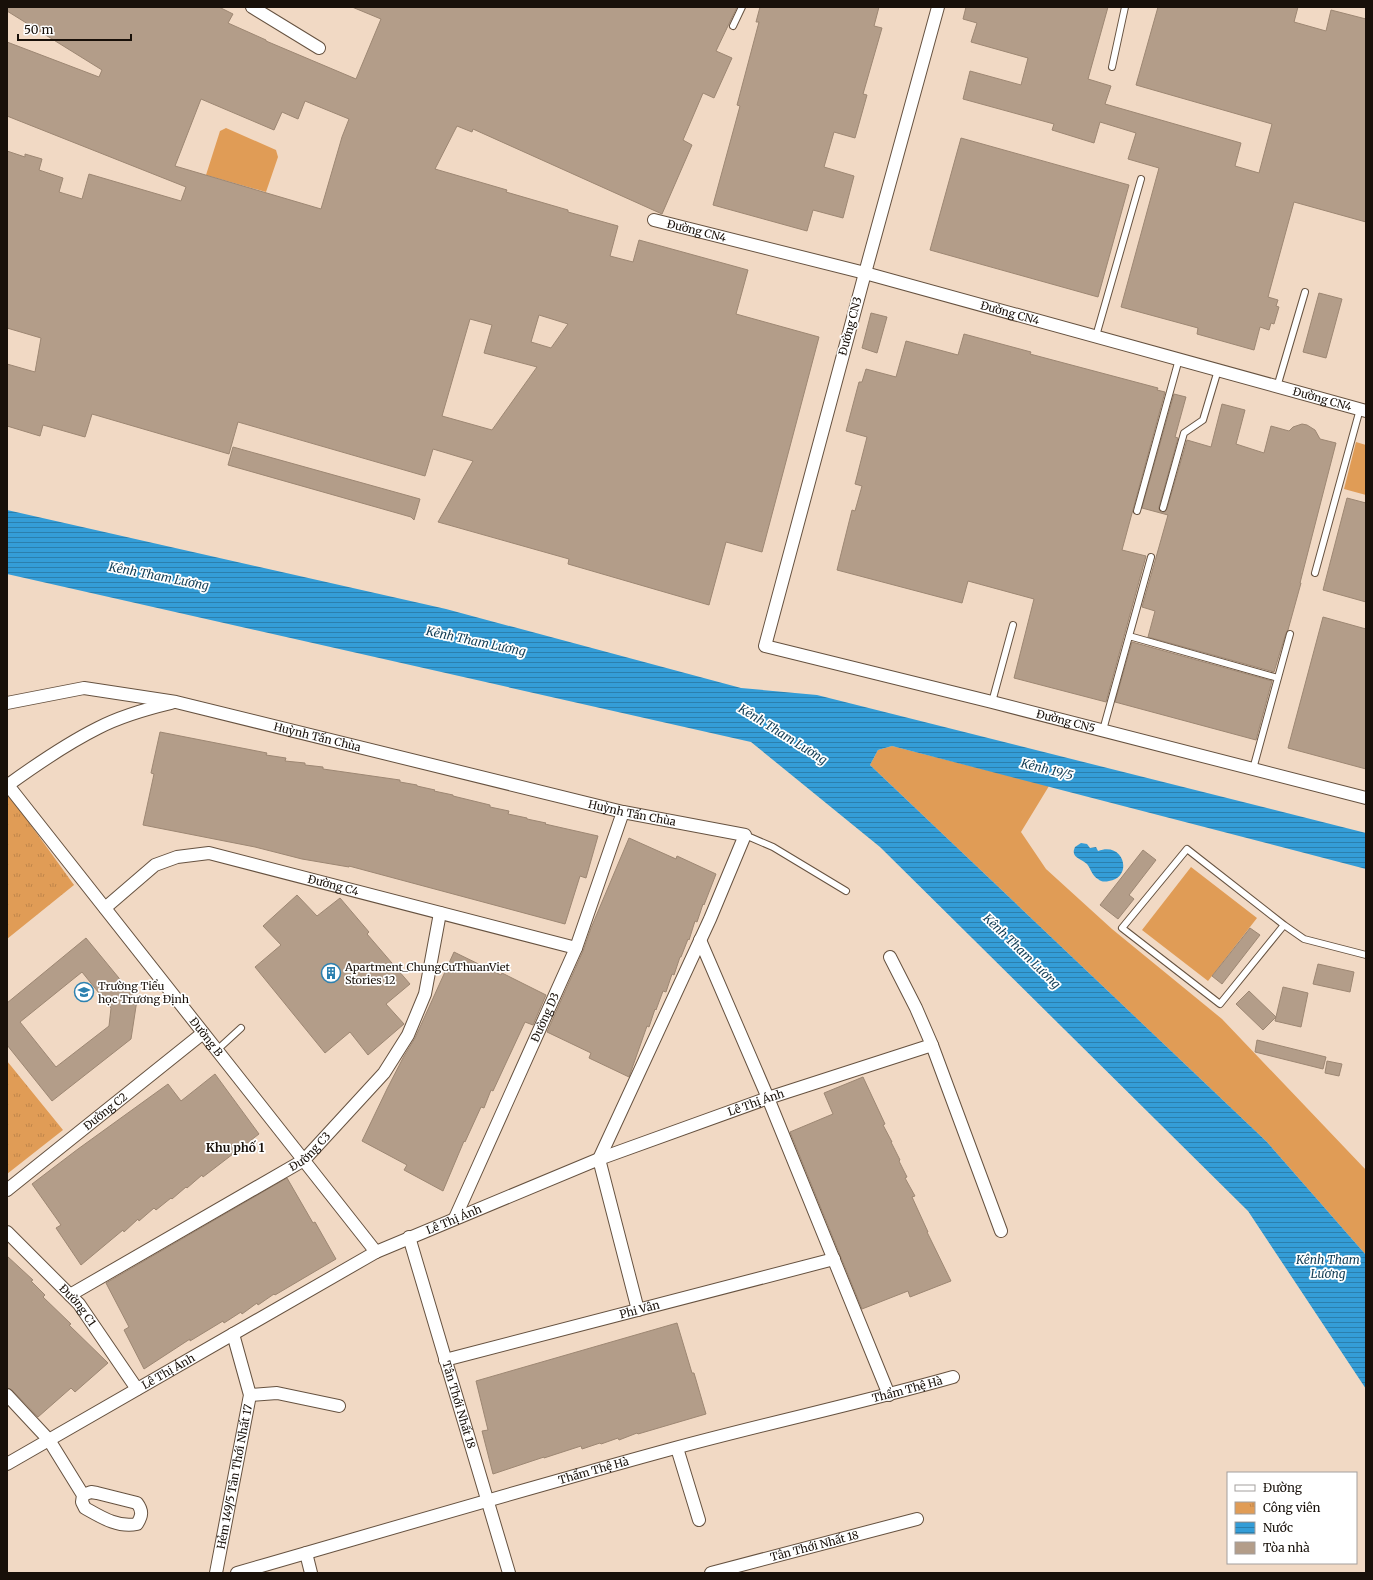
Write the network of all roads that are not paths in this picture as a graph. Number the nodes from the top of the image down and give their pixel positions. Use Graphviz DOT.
graph roads {
  1 [pos="252,7"];
  2 [pos="742,7"];
  3 [pos="938,7"];
  4 [pos="1124,7"];
  5 [pos="733,26"];
  6 [pos="319,48"];
  7 [pos="1112,67"];
  8 [pos="1141,179"];
  9 [pos="654,220"];
  10 [pos="865,273"];
  11 [pos="1305,292"];
  12 [pos="1096,336"];
  13 [pos="1179,359"];
  14 [pos="1218,370"];
  15 [pos="1277,387"];
  16 [pos="1363,410"];
  17 [pos="1163,508"];
  18 [pos="1137,511"];
  19 [pos="1151,557"];
  20 [pos="1315,573"];
  21 [pos="1013,625"];
  22 [pos="1290,634"];
  23 [pos="1128,636"];
  24 [pos="765,646"];
  25 [pos="1278,678"];
  26 [pos="176,702"];
  27 [pos="992,702"];
  28 [pos="7,703"];
  29 [pos="1103,730"];
  30 [pos="1253,769"];
  31 [pos="7,784"];
  32 [pos="1366,798"];
  33 [pos="622,812"];
  34 [pos="745,835"];
  35 [pos="846,891"];
  36 [pos="104,908"];
  37 [pos="440,913"];
  38 [pos="1284,925"];
  39 [pos="700,940"];
  40 [pos="576,948"];
  41 [pos="1366,955"];
  42 [pos="890,957"];
  43 [pos="241,1028"];
  44 [pos="203,1033"];
  45 [pos="932,1045"];
  46 [pos="216,1050"];
  47 [pos="768,1098"];
  48 [pos="599,1159"];
  49 [pos="304,1160"];
  50 [pos="7,1190"];
  51 [pos="455,1218"];
  52 [pos="1000,1231"];
  53 [pos="7,1232"];
  54 [pos="408,1237"];
  55 [pos="376,1252"];
  56 [pos="834,1259"];
  57 [pos="70,1295"];
  58 [pos="638,1310"];
  59 [pos="233,1334"];
  60 [pos="445,1360"];
  61 [pos="953,1377"];
  62 [pos="137,1389"];
  63 [pos="7,1395"];
  64 [pos="250,1395"];
  65 [pos="889,1395"];
  66 [pos="339,1406"];
  67 [pos="48,1440"];
  68 [pos="677,1448"];
  69 [pos="7,1464"];
  70 [pos="82,1495"];
  71 [pos="487,1500"];
  72 [pos="917,1519"];
  73 [pos="699,1520"];
  74 [pos="306,1553"];
  75 [pos="216,1573"];
  76 [pos="237,1573"];
  77 [pos="310,1573"];
  78 [pos="509,1573"];
  79 [pos="712,1573"];
  1 -- 6 [label="street"];
  2 -- 5 [label="lane"];
  3 -- 10 [label="street, Đường CN3"];
  4 -- 7 [label="lane"];
  8 -- 12 [label="lane"];
  9 -- 10 [label="street, Đường CN4"];
  10 -- 12 [label="street, Đường CN4"];
  10 -- 24 [label="street, Đường CN3"];
  11 -- 15 [label="lane"];
  12 -- 13 [label="street, Đường CN4"];
  13 -- 14 [label="street, Đường CN4"];
  13 -- 18 [label="lane"];
  14 -- 15 [label="street, Đường CN4"];
  14 -- 17 [label="lane"];
  15 -- 16 [label="street, Đường CN4"];
  16 -- 20 [label="lane"];
  19 -- 23 [label="lane"];
  21 -- 27 [label="lane"];
  22 -- 25 [label="lane"];
  23 -- 25 [label="lane"];
  23 -- 29 [label="lane"];
  24 -- 27 [label="street, Đường CN5"];
  25 -- 30 [label="lane"];
  26 -- 28 [label="street, Huỳnh Tấn Chùa"];
  26 -- 31 [label="street, Huỳnh Tấn Chùa"];
  26 -- 33 [label="street, Huỳnh Tấn Chùa"];
  27 -- 29 [label="street, Đường CN5"];
  29 -- 30 [label="street, Đường CN5"];
  30 -- 32 [label="street, Đường CN5"];
  31 -- 36 [label="street, Đường B"];
  33 -- 34 [label="street, Huỳnh Tấn Chùa"];
  33 -- 40 [label="street, Đường D3"];
  34 -- 35 [label="lane"];
  34 -- 39 [label="street"];
  36 -- 37 [label="street, Đường C4"];
  36 -- 44 [label="street, Đường B"];
  37 -- 40 [label="street, Đường C4"];
  37 -- 49 [label="street, Đường C3"];
  38 -- 38 [label="lane"];
  38 -- 41 [label="lane"];
  39 -- 47 [label="street"];
  39 -- 48 [label="street"];
  40 -- 51 [label="street, Đường D3"];
  42 -- 45 [label="street"];
  43 -- 46 [label="lane"];
  44 -- 46 [label="street, Đường B"];
  44 -- 50 [label="street, Đường C2"];
  45 -- 47 [label="street, Lê Thị Ánh"];
  45 -- 52 [label="street"];
  46 -- 49 [label="street, Đường B"];
  47 -- 48 [label="street, Lê Thị Ánh"];
  47 -- 56 [label="street"];
  48 -- 51 [label="street, Lê Thị Ánh"];
  48 -- 58 [label="street"];
  49 -- 55 [label="street, Đường B"];
  49 -- 57 [label="street, Đường C3"];
  51 -- 54 [label="street, Lê Thị Ánh"];
  53 -- 57 [label="street, Đường C1"];
  54 -- 55 [label="street, Lê Thị Ánh"];
  54 -- 60 [label="street, Tân Thới Nhất 18"];
  55 -- 59 [label="street, Lê Thị Ánh"];
  56 -- 58 [label="street, Phi Vân"];
  56 -- 65 [label="street"];
  57 -- 62 [label="street, Đường C1"];
  58 -- 60 [label="street, Phi Vân"];
  59 -- 62 [label="street, Lê Thị Ánh"];
  59 -- 64 [label="street, Hẻm 149/5 Tân Thới Nhất 17"];
  60 -- 71 [label="street, Tân Thới Nhất 18"];
  61 -- 65 [label="street, Thẩm Thệ Hà"];
  62 -- 67 [label="street, Lê Thị Ánh"];
  63 -- 67 [label="street"];
  64 -- 66 [label="street"];
  64 -- 75 [label="street, Hẻm 149/5 Tân Thới Nhất 17"];
  65 -- 68 [label="street, Thẩm Thệ Hà"];
  67 -- 69 [label="street, Lê Thị Ánh"];
  67 -- 70 [label="street"];
  68 -- 71 [label="street, Thẩm Thệ Hà"];
  68 -- 73 [label="street"];
  71 -- 74 [label="street, Thẩm Thệ Hà"];
  71 -- 78 [label="street, Tân Thới Nhất 18"];
  72 -- 79 [label="street, Tân Thới Nhất 18"];
  74 -- 76 [label="street, Thẩm Thệ Hà"];
  74 -- 77 [label="street"];
}
